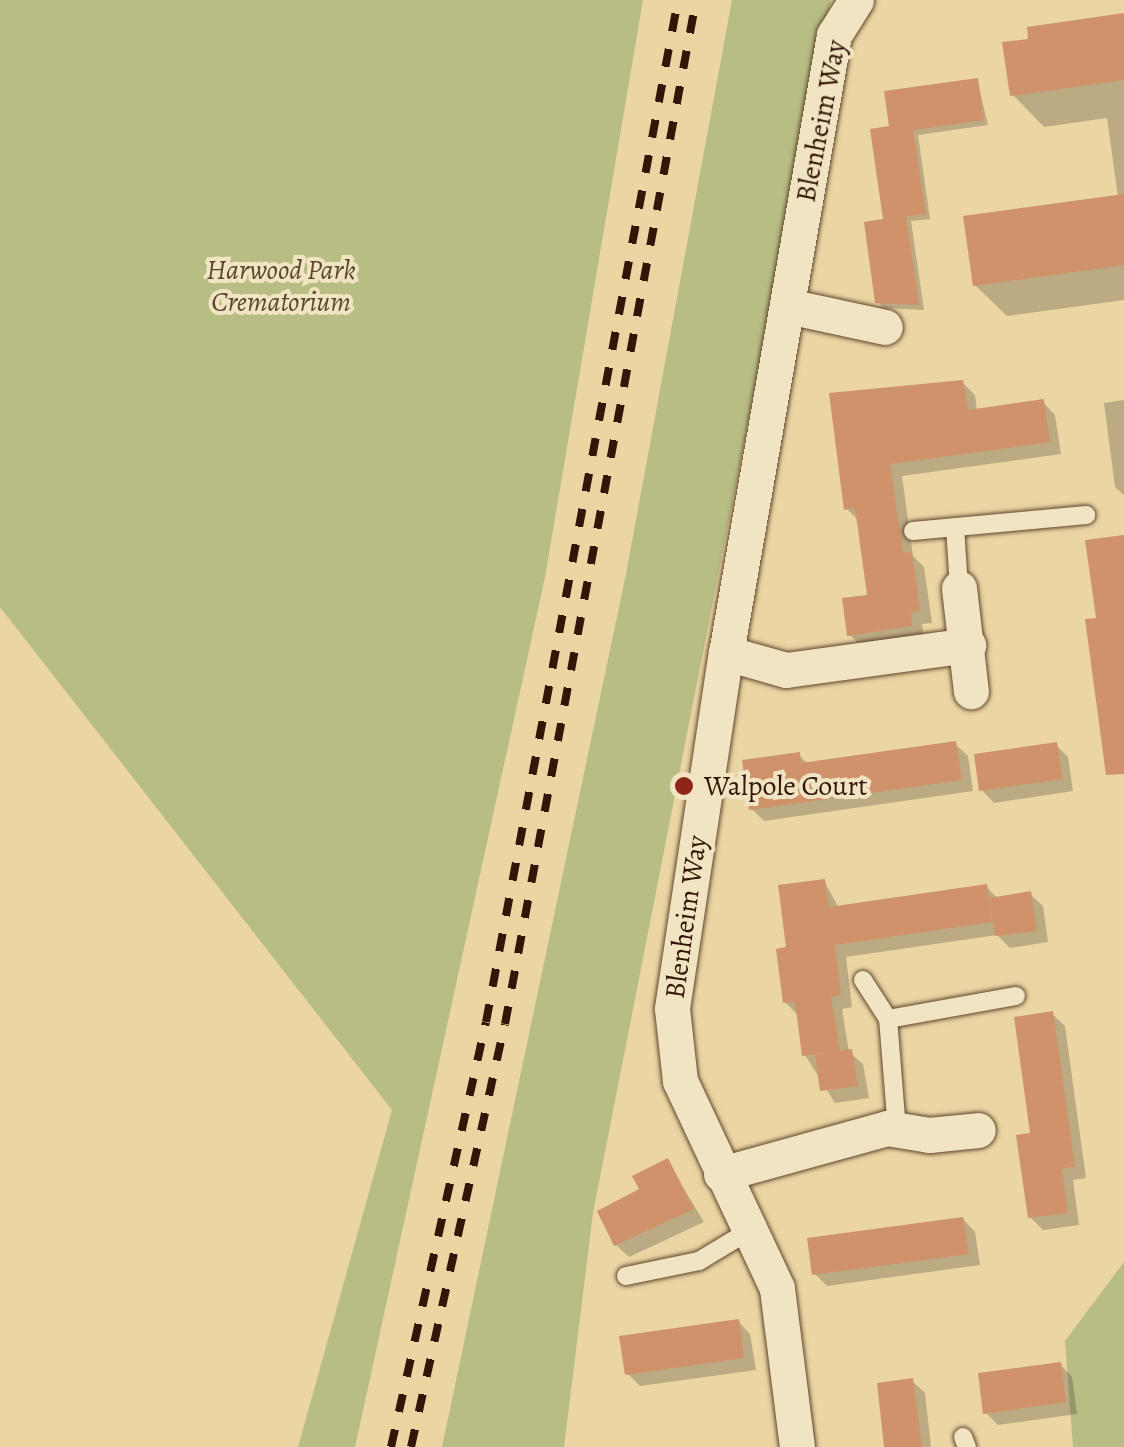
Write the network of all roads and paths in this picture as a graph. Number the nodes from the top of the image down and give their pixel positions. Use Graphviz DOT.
graph roads {
  1 [pos="856,0"];
  2 [pos="788,306"];
  3 [pos="885,327"];
  4 [pos="1086,515"];
  5 [pos="955,527"];
  6 [pos="912,531"];
  7 [pos="959,588"];
  8 [pos="968,646"];
  9 [pos="726,653"];
  10 [pos="971,691"];
  11 [pos="863,980"];
  12 [pos="1016,996"];
  13 [pos="888,1019"];
  14 [pos="898,1130"];
  15 [pos="978,1130"];
  16 [pos="721,1174"];
  17 [pos="752,1228"];
  18 [pos="626,1276"];
  19 [pos="797,1447"];
  1 -- 2 [label="street, Blenheim Way"];
  2 -- 3 [label="street"];
  2 -- 9 [label="street, Blenheim Way"];
  4 -- 5 [label="lane"];
  5 -- 6 [label="lane"];
  5 -- 7 [label="lane"];
  7 -- 8 [label="street"];
  8 -- 9 [label="street"];
  8 -- 10 [label="street"];
  9 -- 16 [label="street, Blenheim Way"];
  11 -- 13 [label="lane"];
  12 -- 13 [label="lane"];
  13 -- 14 [label="lane"];
  14 -- 15 [label="street"];
  14 -- 16 [label="street"];
  16 -- 17 [label="street, Blenheim Way"];
  17 -- 18 [label="lane"];
  17 -- 19 [label="street, Blenheim Way"];
}
